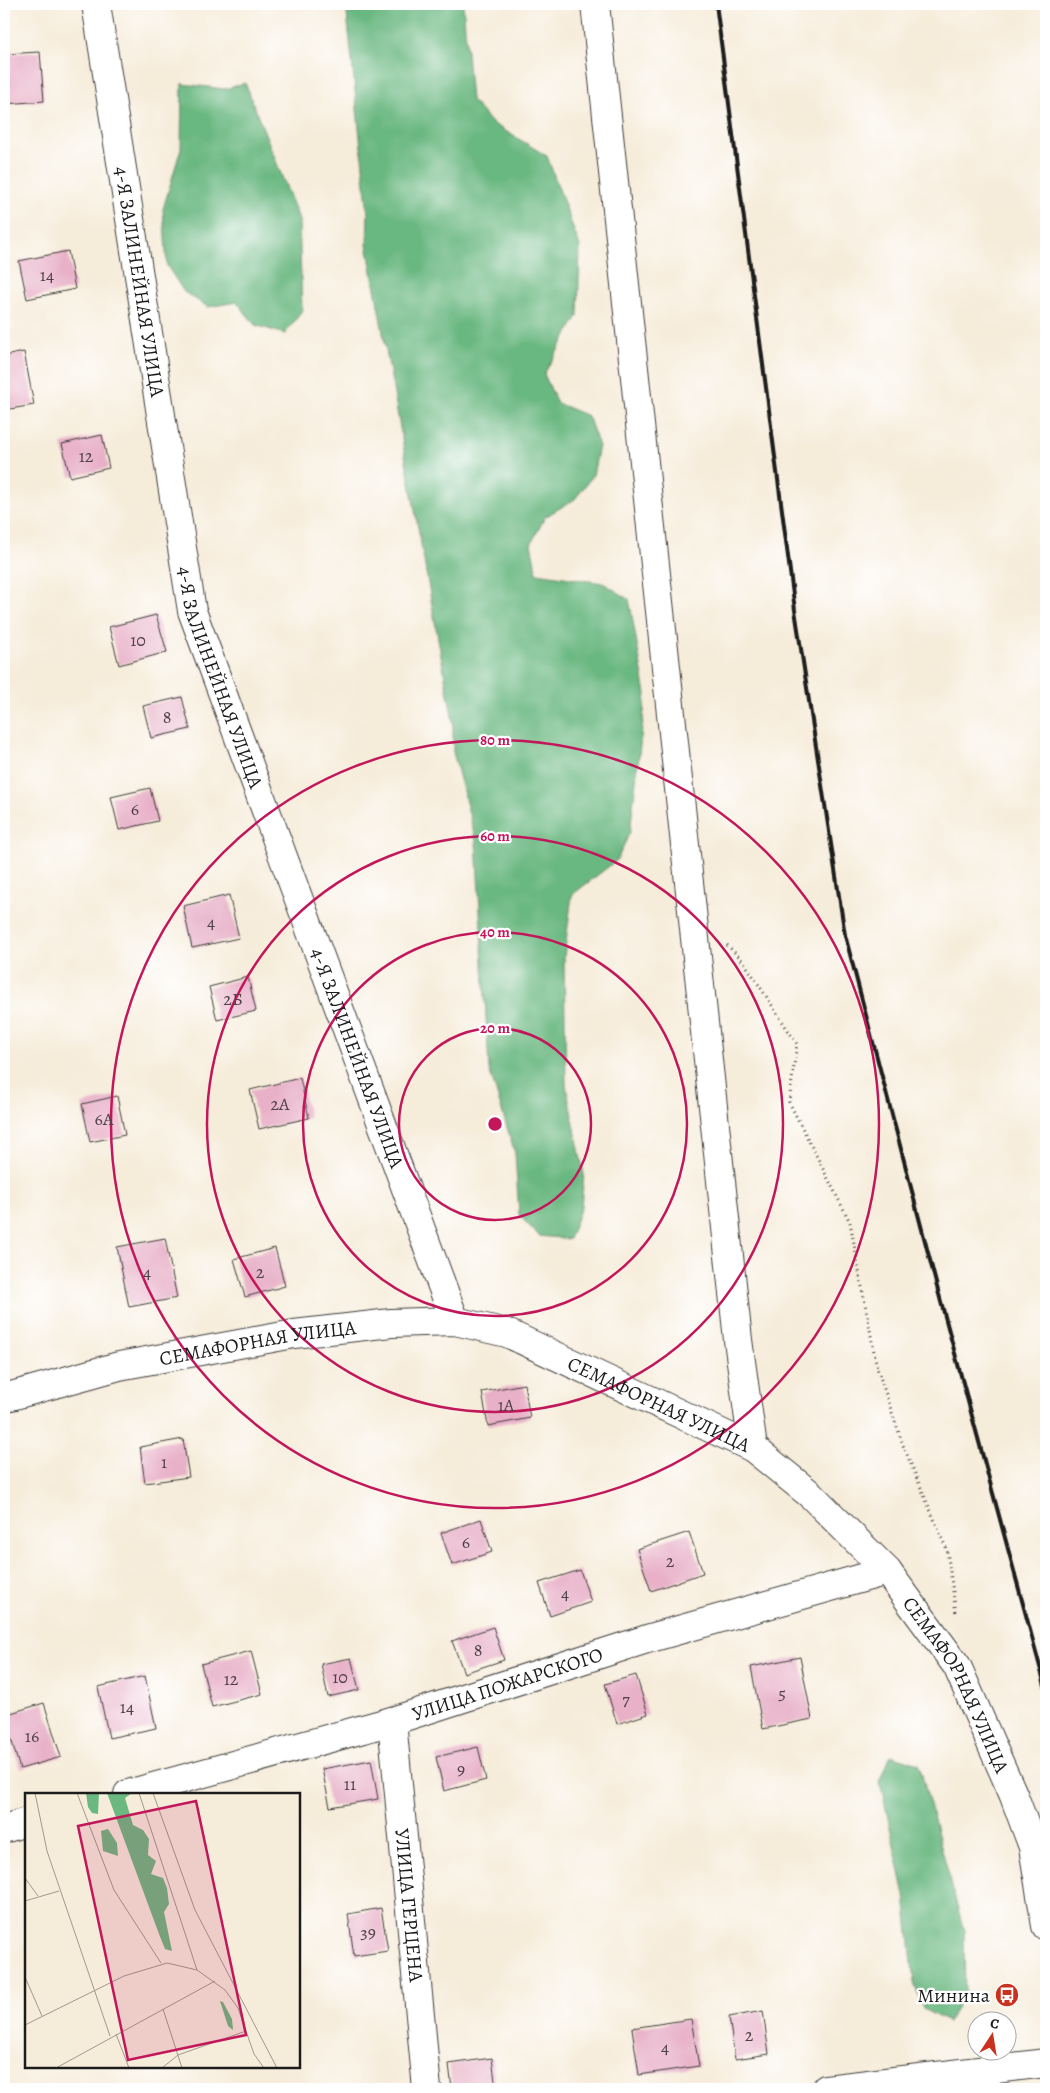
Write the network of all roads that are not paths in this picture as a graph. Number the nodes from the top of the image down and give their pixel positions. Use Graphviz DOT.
graph roads {
  1 [pos="96,4"];
  2 [pos="595,4"];
  3 [pos="455,1321"];
  4 [pos="4,1398"];
  5 [pos="752,1448"];
  6 [pos="887,1571"];
  7 [pos="392,1721"];
  8 [pos="132,1793"];
  9 [pos="25,1822"];
  10 [pos="4,1829"];
  11 [pos="1046,1926"];
  12 [pos="1046,2063"];
  13 [pos="427,2089"];
  14 [pos="826,2089"];
  1 -- 3 [label="street, 4-Я ЗАЛИНЕЙНАЯ УЛИЦА"];
  2 -- 5 [label="street"];
  3 -- 4 [label="street, СЕМАФОРНАЯ УЛИЦА"];
  3 -- 5 [label="street, СЕМАФОРНАЯ УЛИЦА"];
  5 -- 6 [label="street, СЕМАФОРНАЯ УЛИЦА"];
  6 -- 7 [label="street, УЛИЦА ПОЖАРСКОГО"];
  6 -- 11 [label="street, СЕМАФОРНАЯ УЛИЦА"];
  7 -- 8 [label="street, УЛИЦА ПОЖАРСКОГО"];
  7 -- 13 [label="street, УЛИЦА ГЕРЦЕНА"];
  9 -- 10 [label="street"];
  12 -- 14 [label="street"];
}
